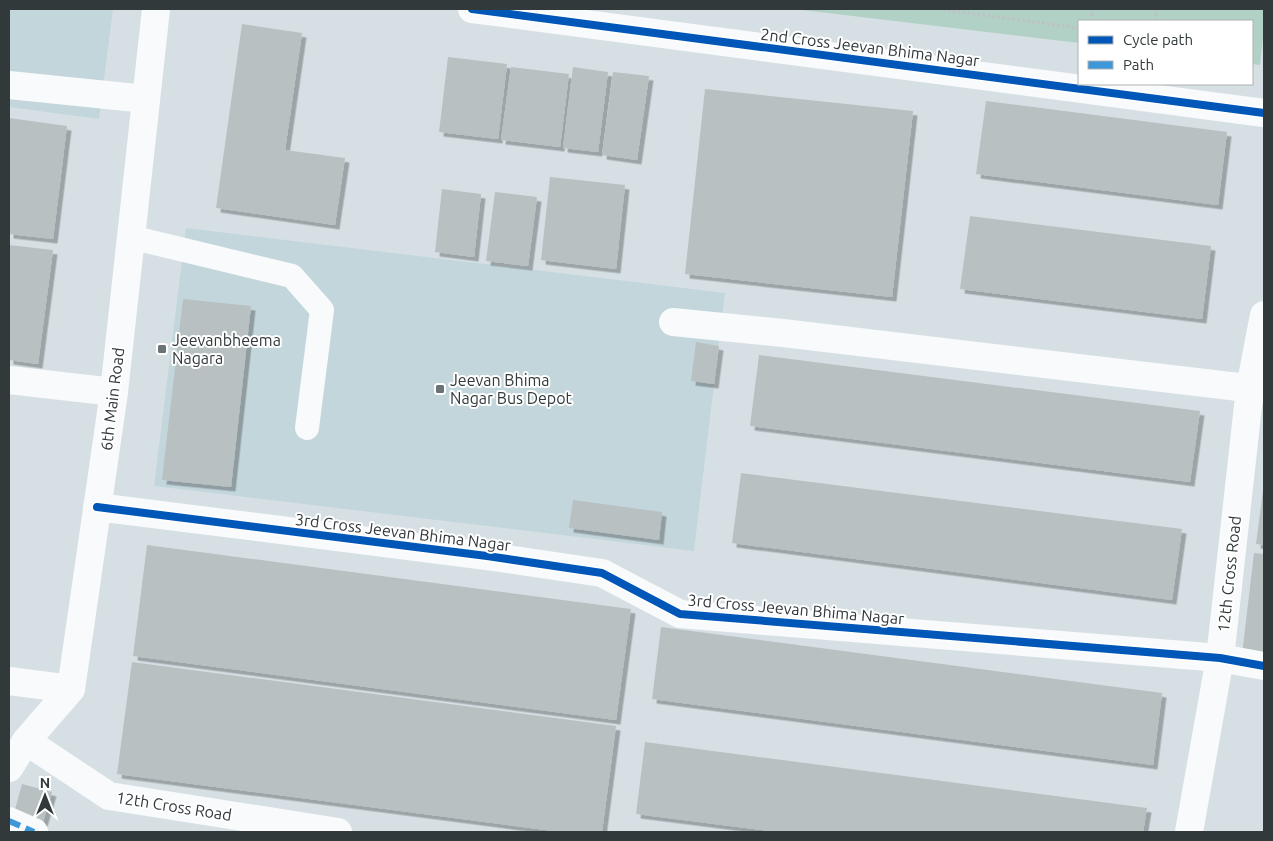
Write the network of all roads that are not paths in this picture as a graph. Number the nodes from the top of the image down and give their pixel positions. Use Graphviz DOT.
graph roads {
  1 [pos="156,9"];
  2 [pos="472,9"];
  3 [pos="9,85"];
  4 [pos="146,99"];
  5 [pos="1264,113"];
  6 [pos="130,237"];
  7 [pos="1264,315"];
  8 [pos="673,322"];
  9 [pos="9,380"];
  10 [pos="1257,389"];
  11 [pos="114,392"];
  12 [pos="307,428"];
  13 [pos="97,508"];
  14 [pos="1220,658"];
  15 [pos="1264,666"];
  16 [pos="9,680"];
  17 [pos="71,689"];
  18 [pos="26,741"];
  19 [pos="9,768"];
  20 [pos="9,821"];
  21 [pos="34,832"];
  22 [pos="338,832"];
  23 [pos="1190,832"];
  1 -- 4 [label="street, 6th Main Road"];
  2 -- 5 [label="street, 2nd Cross Jeevan Bhima Nagar"];
  3 -- 4 [label="street"];
  4 -- 6 [label="street, 6th Main Road"];
  6 -- 11 [label="street, 6th Main Road"];
  6 -- 12 [label="lane"];
  7 -- 10 [label="street, 12th Cross Road"];
  8 -- 10 [label="street"];
  9 -- 11 [label="street"];
  10 -- 14 [label="street, 12th Cross Road"];
  11 -- 13 [label="street, 6th Main Road"];
  13 -- 14 [label="street, 3rd Cross Jeevan Bhima Nagar"];
  13 -- 17 [label="street, 6th Main Road"];
  14 -- 15 [label="street, 3rd Cross Jeevan Bhima Nagar"];
  14 -- 23 [label="street, 12th Cross Road"];
  16 -- 17 [label="street"];
  17 -- 18 [label="street"];
  18 -- 19 [label="street"];
  18 -- 22 [label="street, 12th Cross Road"];
  20 -- 21 [label="street"];
}
